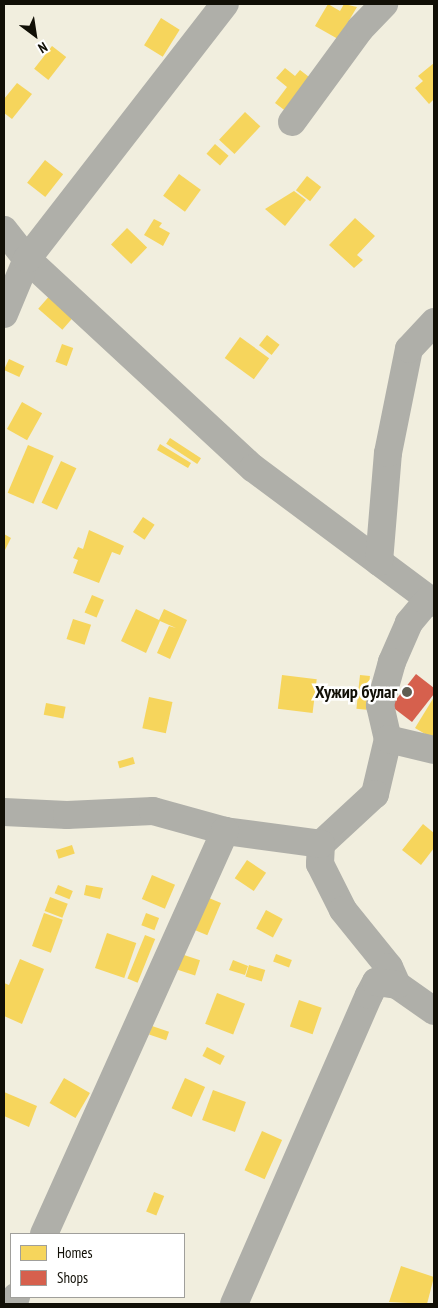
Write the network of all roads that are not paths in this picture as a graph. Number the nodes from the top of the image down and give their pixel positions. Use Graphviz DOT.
graph roads {
  1 [pos="225,4"];
  2 [pos="384,4"];
  3 [pos="292,122"];
  4 [pos="4,230"];
  5 [pos="27,259"];
  6 [pos="4,314"];
  7 [pos="434,322"];
  8 [pos="379,562"];
  9 [pos="431,601"];
  10 [pos="388,739"];
  11 [pos="434,750"];
  12 [pos="4,812"];
  13 [pos="225,831"];
  14 [pos="321,844"];
  15 [pos="397,984"];
  16 [pos="434,1011"];
  17 [pos="44,1233"];
  18 [pos="234,1304"];
  1 -- 5 [label="street"];
  2 -- 3 [label="street"];
  4 -- 5 [label="street"];
  5 -- 6 [label="street"];
  5 -- 8 [label="street"];
  7 -- 8 [label="street"];
  8 -- 9 [label="street"];
  9 -- 10 [label="street"];
  10 -- 11 [label="street"];
  10 -- 14 [label="street"];
  12 -- 13 [label="street"];
  13 -- 14 [label="street"];
  13 -- 17 [label="street"];
  14 -- 15 [label="street"];
  15 -- 16 [label="street"];
  15 -- 18 [label="street"];
}
